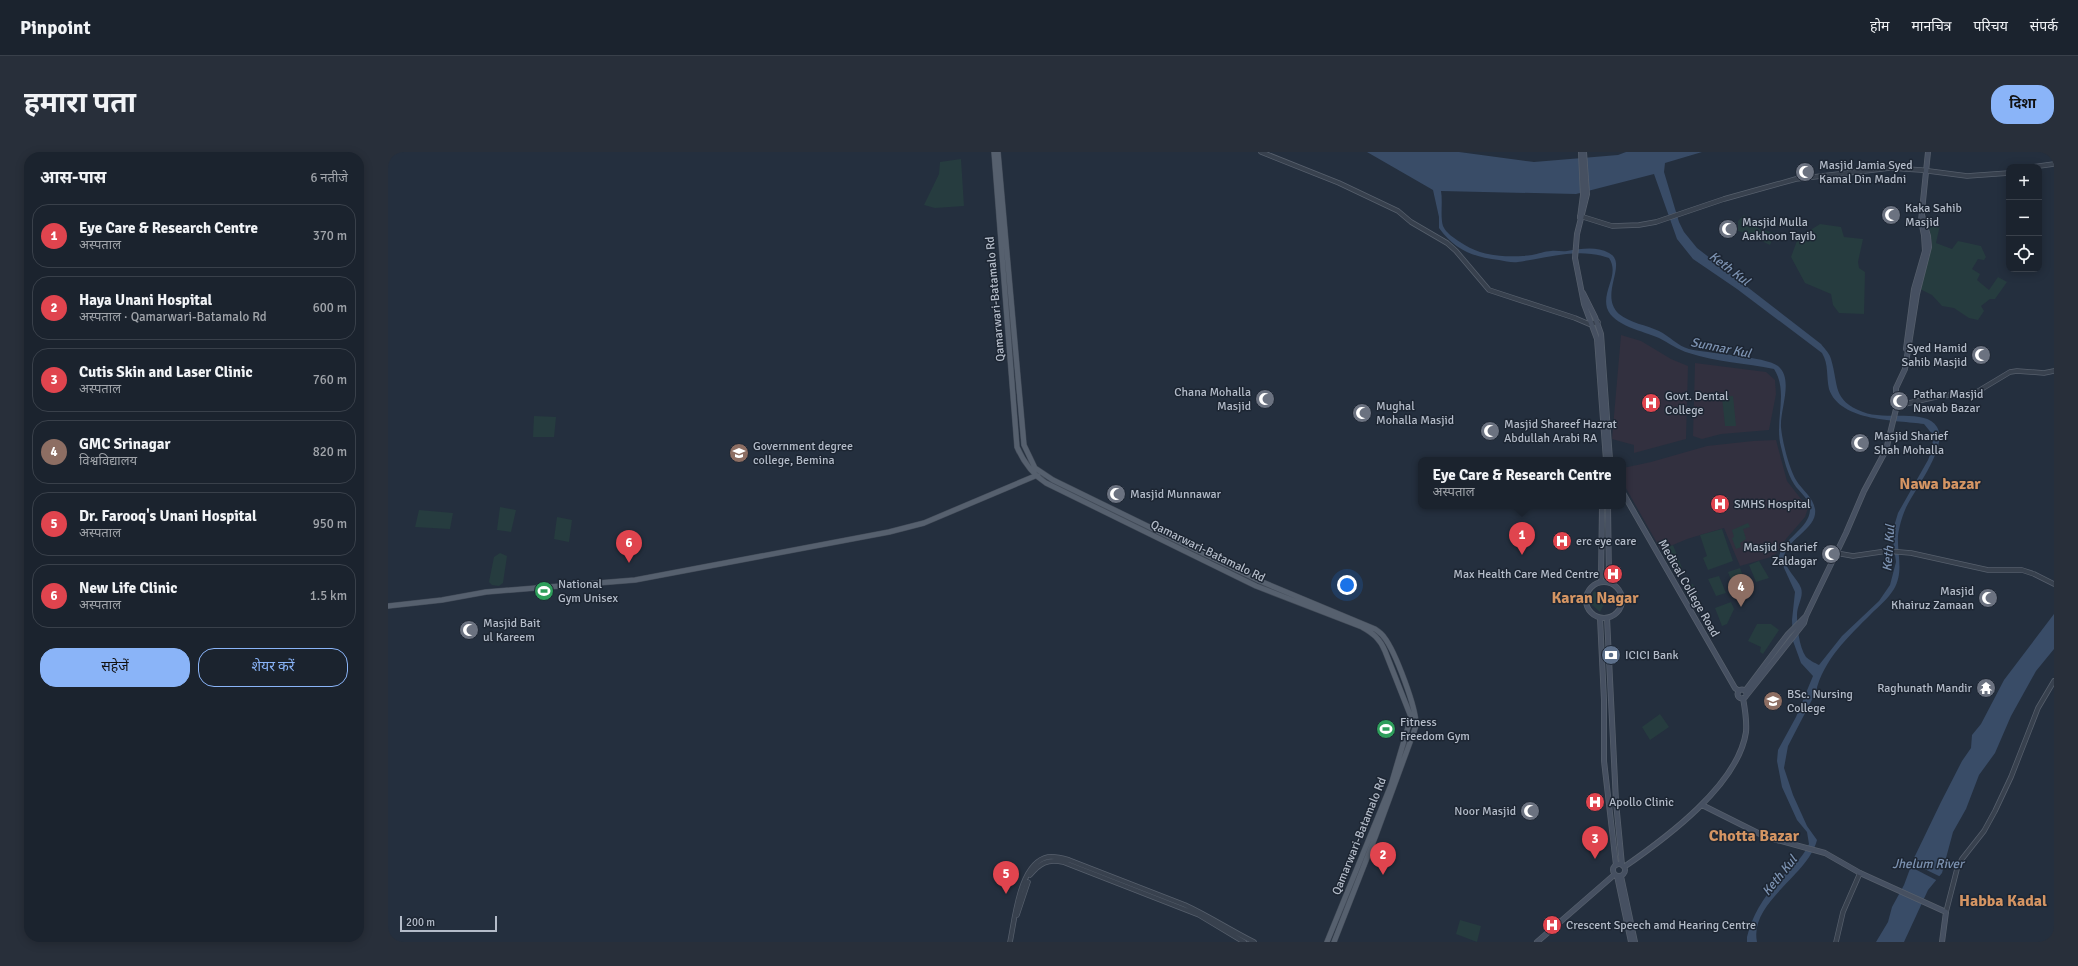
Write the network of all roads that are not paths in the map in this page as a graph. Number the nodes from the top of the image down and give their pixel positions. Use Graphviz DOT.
graph roads {
  1 [pos="994,152"];
  2 [pos="998,152"];
  3 [pos="1261,152"];
  4 [pos="1582,152"];
  5 [pos="1928,152"];
  6 [pos="2054,164"];
  7 [pos="2042,166"];
  8 [pos="1927,171"];
  9 [pos="2006,173"];
  10 [pos="1581,218"];
  11 [pos="1583,293"];
  12 [pos="1595,317"];
  13 [pos="1590,318"];
  14 [pos="1580,320"];
  15 [pos="1598,322"];
  16 [pos="1592,324"];
  17 [pos="1009,350"];
  18 [pos="1016,352"];
  19 [pos="2054,371"];
  20 [pos="1896,408"];
  21 [pos="1606,457"];
  22 [pos="1610,457"];
  23 [pos="1035,476"];
  24 [pos="1053,480"];
  25 [pos="1626,498"];
  26 [pos="1108,506"];
  27 [pos="1602,509"];
  28 [pos="1608,509"];
  29 [pos="1105,512"];
  30 [pos="1836,553"];
  31 [pos="1601,582"];
  32 [pos="1609,582"];
  33 [pos="2054,584"];
  34 [pos="388,606"];
  35 [pos="1600,618"];
  36 [pos="1607,618"];
  37 [pos="1603,676"];
  38 [pos="1610,676"];
  39 [pos="2054,680"];
  40 [pos="1739,691"];
  41 [pos="1745,695"];
  42 [pos="1702,805"];
  43 [pos="1616,864"];
  44 [pos="1623,866"];
  45 [pos="1860,873"];
  46 [pos="1617,876"];
  47 [pos="1113,879"];
  48 [pos="1946,912"];
  49 [pos="1010,942"];
  50 [pos="1244,942"];
  51 [pos="1254,942"];
  52 [pos="1327,942"];
  53 [pos="1334,942"];
  54 [pos="1537,942"];
  55 [pos="1542,942"];
  56 [pos="1632,942"];
  57 [pos="1635,942"];
  58 [pos="1836,942"];
  59 [pos="1942,942"];
  1 -- 17 [label="main road, Qamarwari-Batamalo Rd"];
  2 -- 18 [label="main road, Qamarwari-Batamalo Rd"];
  3 -- 14 [label="street"];
  4 -- 10 [label="main road"];
  5 -- 8 [label="main road"];
  6 -- 7 [label="street"];
  8 -- 9 [label="street"];
  8 -- 10 [label="street"];
  8 -- 20 [label="main road"];
  10 -- 11 [label="main road"];
  11 -- 12 [label="main road"];
  11 -- 13 [label="main road"];
  12 -- 13 [label="street"];
  12 -- 15 [label="main road"];
  13 -- 14 [label="street"];
  13 -- 16 [label="main road"];
  14 -- 16 [label="street"];
  15 -- 16 [label="street"];
  15 -- 22 [label="main road"];
  16 -- 21 [label="main road"];
  17 -- 18 [label="main road"];
  17 -- 23 [label="main road, Qamarwari-Batamalo Rd"];
  18 -- 24 [label="main road, Qamarwari-Batamalo Rd"];
  19 -- 20 [label="street"];
  20 -- 30 [label="main road"];
  23 -- 24 [label="main road"];
  23 -- 29 [label="main road, Qamarwari-Batamalo Rd"];
  23 -- 34 [label="main road"];
  24 -- 26 [label="main road, Qamarwari-Batamalo Rd"];
  25 -- 40 [label="main road, Medical College Road"];
  26 -- 29 [label="main road"];
  26 -- 53 [label="main road, Qamarwari-Batamalo Rd"];
  27 -- 31 [label="main road"];
  28 -- 32 [label="main road"];
  29 -- 52 [label="main road, Qamarwari-Batamalo Rd"];
  30 -- 33 [label="street"];
  30 -- 41 [label="main road"];
  31 -- 32 [label="main road"];
  31 -- 35 [label="main road"];
  32 -- 36 [label="main road"];
  35 -- 36 [label="main road"];
  35 -- 37 [label="main road"];
  36 -- 38 [label="main road"];
  37 -- 38 [label="main road"];
  37 -- 43 [label="main road"];
  38 -- 44 [label="main road"];
  39 -- 48 [label="street"];
  40 -- 41 [label="main road"];
  40 -- 41 [label="main road, Medical College Road"];
  41 -- 42 [label="main road"];
  42 -- 44 [label="main road"];
  42 -- 45 [label="main road"];
  43 -- 44 [label="main road"];
  43 -- 46 [label="main road"];
  44 -- 46 [label="main road"];
  45 -- 48 [label="main road"];
  45 -- 58 [label="street"];
  46 -- 54 [label="main road"];
  46 -- 55 [label="main road"];
  46 -- 56 [label="main road"];
  46 -- 57 [label="main road"];
  47 -- 49 [label="street"];
  47 -- 50 [label="street"];
  47 -- 51 [label="street"];
  48 -- 59 [label="main road"];
}
